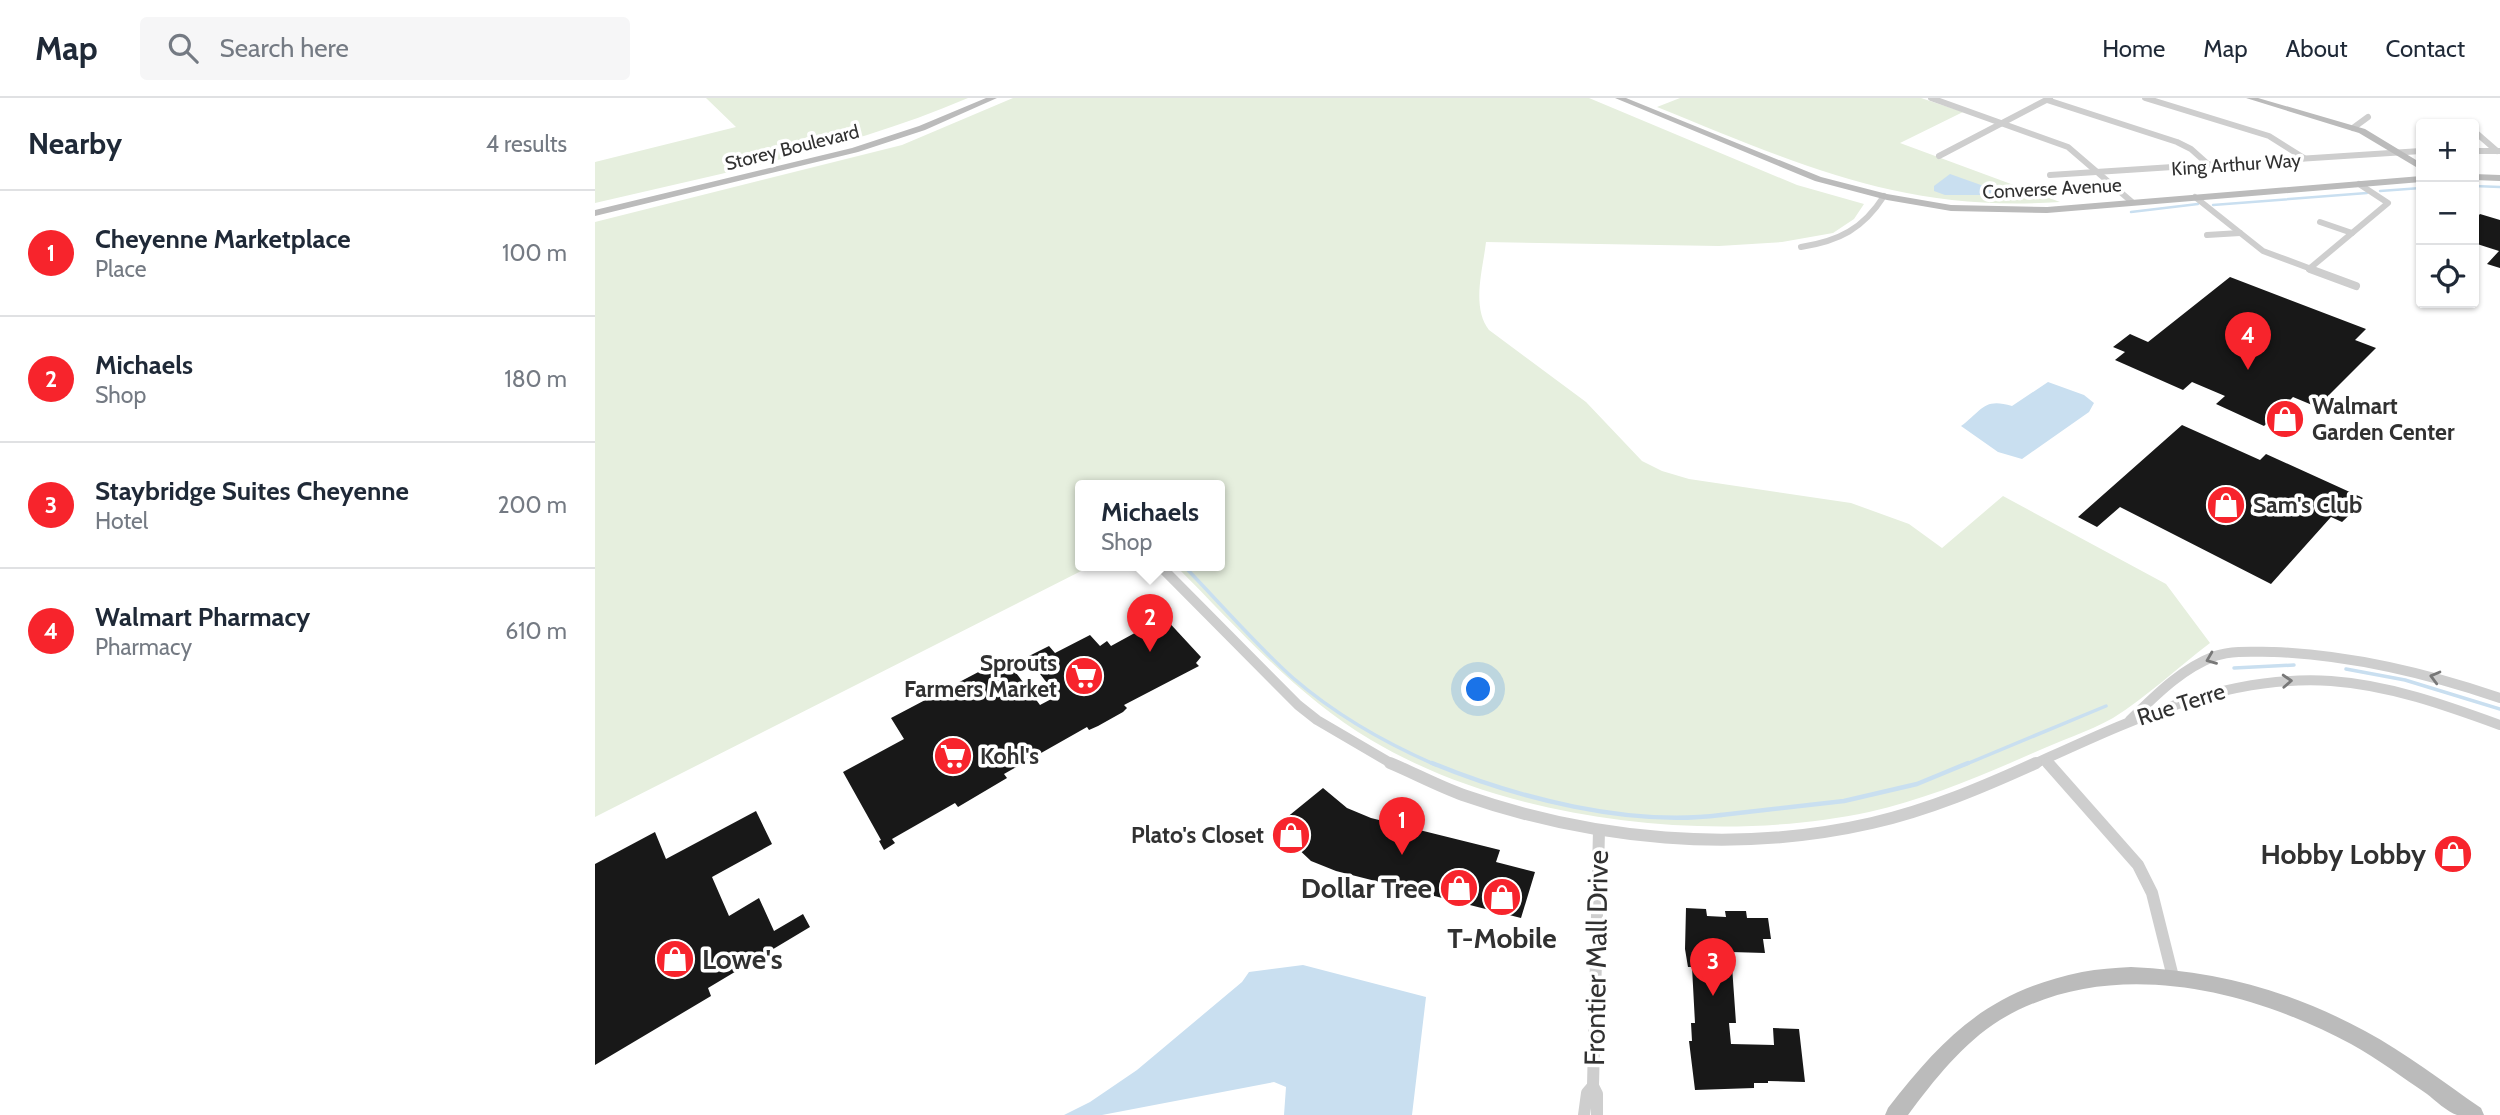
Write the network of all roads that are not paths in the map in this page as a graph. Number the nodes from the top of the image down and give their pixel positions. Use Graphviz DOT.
graph roads {
  1 [pos="993,98"];
  2 [pos="1619,98"];
  3 [pos="1931,98"];
  4 [pos="2145,98"];
  5 [pos="2250,98"];
  6 [pos="2049,99"];
  7 [pos="2262,99"];
  8 [pos="2368,117"];
  9 [pos="2003,123"];
  10 [pos="2353,128"];
  11 [pos="2479,135"];
  12 [pos="2416,151"];
  13 [pos="2479,151"];
  14 [pos="2499,151"];
  15 [pos="2398,152"];
  16 [pos="1939,156"];
  17 [pos="2305,159"];
  18 [pos="2416,164"];
  19 [pos="2210,166"];
  20 [pos="2101,174"];
  21 [pos="2050,175"];
  22 [pos="2479,177"];
  23 [pos="2500,178"];
  24 [pos="2416,179"];
  25 [pos="2360,184"];
  26 [pos="1884,197"];
  27 [pos="2195,197"];
  28 [pos="2132,202"];
  29 [pos="595,213"];
  30 [pos="2320,222"];
  31 [pos="2240,233"];
  32 [pos="2352,233"];
  33 [pos="2207,235"];
  34 [pos="1801,247"];
  35 [pos="2309,269"];
  36 [pos="2356,286"];
  37 [pos="1165,571"];
  38 [pos="2500,698"];
  39 [pos="2127,722"];
  40 [pos="2500,724"];
  41 [pos="2045,760"];
  42 [pos="1599,830"];
  43 [pos="2173,977"];
  44 [pos="1593,1086"];
  45 [pos="1584,1115"];
  46 [pos="1597,1115"];
  47 [pos="1895,1115"];
  48 [pos="2474,1115"];
  1 -- 29 [label="main road, Storey Boulevard"];
  2 -- 26 [label="main road, Converse Avenue"];
  3 -- 9 [label="street"];
  4 -- 17 [label="street"];
  5 -- 7 [label="main road"];
  6 -- 9 [label="street"];
  6 -- 19 [label="street"];
  7 -- 10 [label="main road"];
  8 -- 10 [label="street"];
  9 -- 16 [label="street"];
  9 -- 20 [label="street"];
  10 -- 15 [label="main road"];
  11 -- 14 [label="street"];
  12 -- 15 [label="street, King Arthur Way"];
  13 -- 14 [label="street"];
  15 -- 17 [label="street, King Arthur Way"];
  15 -- 18 [label="main road"];
  17 -- 19 [label="street, King Arthur Way"];
  19 -- 20 [label="street, King Arthur Way"];
  20 -- 21 [label="street, King Arthur Way"];
  20 -- 28 [label="street"];
  22 -- 23 [label="main road"];
  24 -- 25 [label="main road, Converse Avenue"];
  25 -- 27 [label="main road, Converse Avenue"];
  25 -- 32 [label="street"];
  26 -- 28 [label="main road, Converse Avenue"];
  26 -- 34 [label="street"];
  27 -- 28 [label="main road, Converse Avenue"];
  27 -- 31 [label="street"];
  30 -- 32 [label="street"];
  31 -- 33 [label="street"];
  31 -- 35 [label="street"];
  32 -- 35 [label="street"];
  35 -- 36 [label="street"];
  37 -- 42 [label="street"];
  38 -- 39 [label="street, Rue Terre, one-way"];
  39 -- 40 [label="street, Rue Terre, one-way"];
  39 -- 41 [label="street"];
  41 -- 42 [label="street"];
  41 -- 43 [label="street"];
  42 -- 44 [label="street, Frontier Mall Drive"];
  43 -- 47 [label="main road"];
  43 -- 48 [label="main road"];
  44 -- 45 [label="street, Frontier Mall Drive"];
  44 -- 46 [label="street, Frontier Mall Drive"];
}
